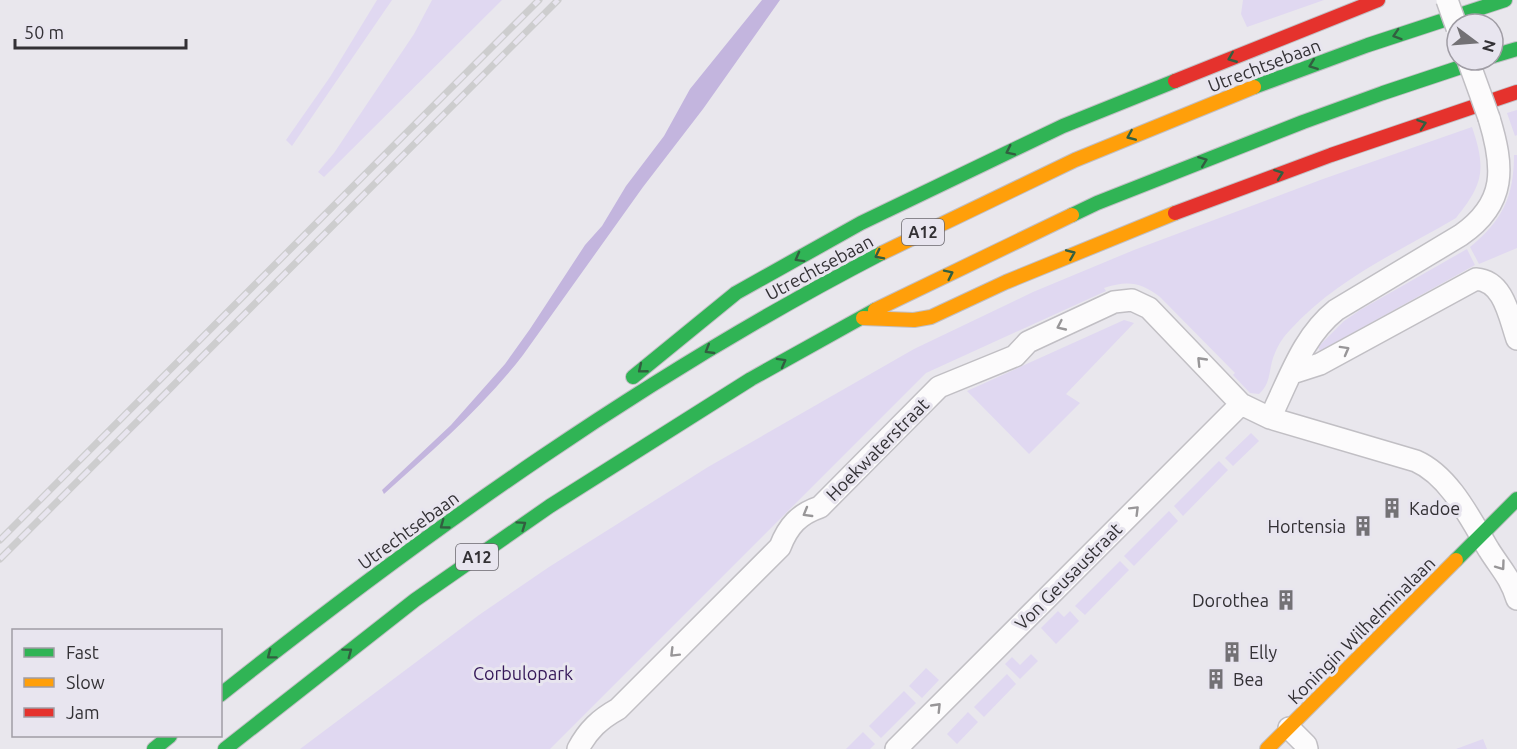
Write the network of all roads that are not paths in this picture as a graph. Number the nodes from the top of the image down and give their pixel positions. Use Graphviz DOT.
graph roads {
  1 [pos="1378,0"];
  2 [pos="1505,0"];
  3 [pos="1446,72"];
  4 [pos="1472,72"];
  5 [pos="1517,92"];
  6 [pos="858,318"];
  7 [pos="1517,339"];
  8 [pos="1292,373"];
  9 [pos="1241,404"];
  10 [pos="1270,418"];
  11 [pos="508,478"];
  12 [pos="1517,499"];
  13 [pos="1517,513"];
  14 [pos="1480,536"];
  15 [pos="1517,599"];
  16 [pos="222,693"];
  17 [pos="1289,728"];
  18 [pos="168,737"];
  19 [pos="154,749"];
  20 [pos="225,749"];
  21 [pos="578,749"];
  22 [pos="896,749"];
  23 [pos="1267,749"];
  24 [pos="1307,749"];
  1 -- 11 [label="main road, A12, one-way"];
  2 -- 11 [label="main road, Utrechtsebaan / A12, one-way"];
  6 -- 3 [label="main road, A12, one-way"];
  4 -- 8 [label="street, bridge"];
  6 -- 5 [label="main road, one-way"];
  20 -- 6 [label="main road, A12, one-way"];
  8 -- 7 [label="street, one-way"];
  8 -- 10 [label="street"];
  9 -- 10 [label="street"];
  9 -- 21 [label="street, Hoekwaterstraat, one-way"];
  22 -- 9 [label="street, Von Geusaustraat, one-way"];
  10 -- 14 [label="street"];
  11 -- 16 [label="main road, Utrechtsebaan / A12, one-way"];
  12 -- 14 [label="main road, Koningin Wilhelminalaan"];
  13 -- 14 [label="main road, Koningin Wilhelminalaan"];
  14 -- 15 [label="street, one-way"];
  14 -- 17 [label="main road, Koningin Wilhelminalaan"];
  17 -- 23 [label="main road, Koningin Wilhelminalaan"];
  17 -- 24 [label="street"];
  18 -- 19 [label="main road"];
}
